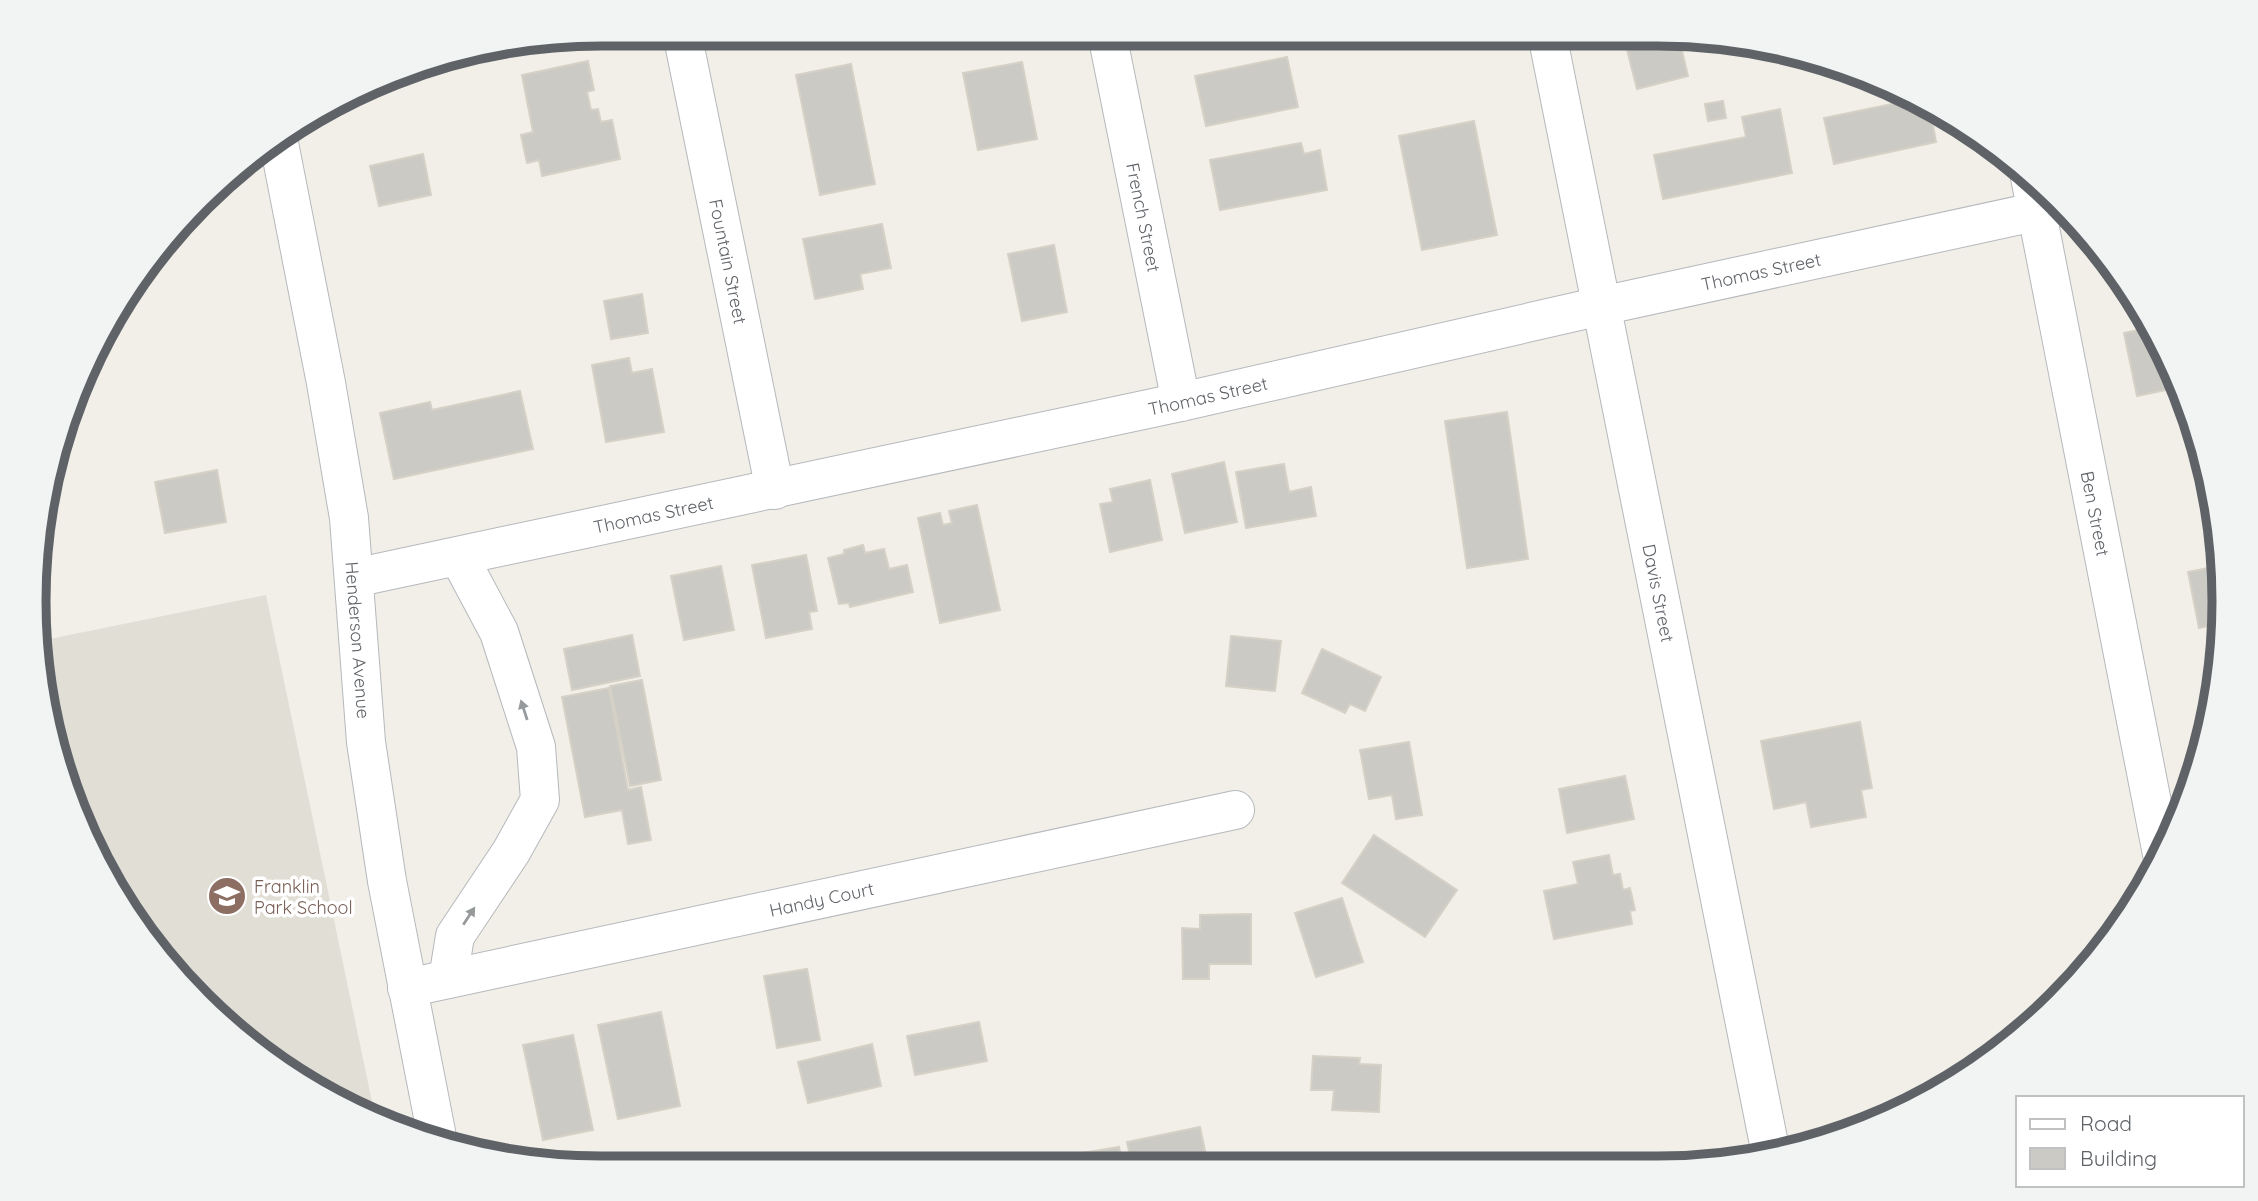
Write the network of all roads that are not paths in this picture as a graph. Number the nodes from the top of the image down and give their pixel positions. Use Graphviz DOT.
graph roads {
  1 [pos="685,46"];
  2 [pos="1109,46"];
  3 [pos="1549,46"];
  4 [pos="280,148"];
  5 [pos="2049,209"];
  6 [pos="1601,306"];
  7 [pos="1181,402"];
  8 [pos="775,490"];
  9 [pos="459,557"];
  10 [pos="354,578"];
  11 [pos="1235,810"];
  12 [pos="2159,837"];
  13 [pos="448,979"];
  14 [pos="407,988"];
  15 [pos="436,1130"];
  16 [pos="1770,1144"];
  1 -- 8 [label="street, Fountain Street"];
  2 -- 7 [label="street, French Street"];
  3 -- 6 [label="street, Davis Street"];
  4 -- 10 [label="street, Henderson Avenue"];
  5 -- 6 [label="street, Thomas Street"];
  5 -- 12 [label="street, Ben Street"];
  6 -- 7 [label="street, Thomas Street"];
  6 -- 16 [label="street, Davis Street"];
  7 -- 8 [label="street, Thomas Street"];
  8 -- 9 [label="street, Thomas Street"];
  9 -- 10 [label="street, Thomas Street"];
  13 -- 9 [label="street, one-way"];
  10 -- 14 [label="street, Henderson Avenue"];
  11 -- 13 [label="street, Handy Court"];
  13 -- 14 [label="street, Handy Court"];
  14 -- 15 [label="street, Henderson Avenue"];
}
